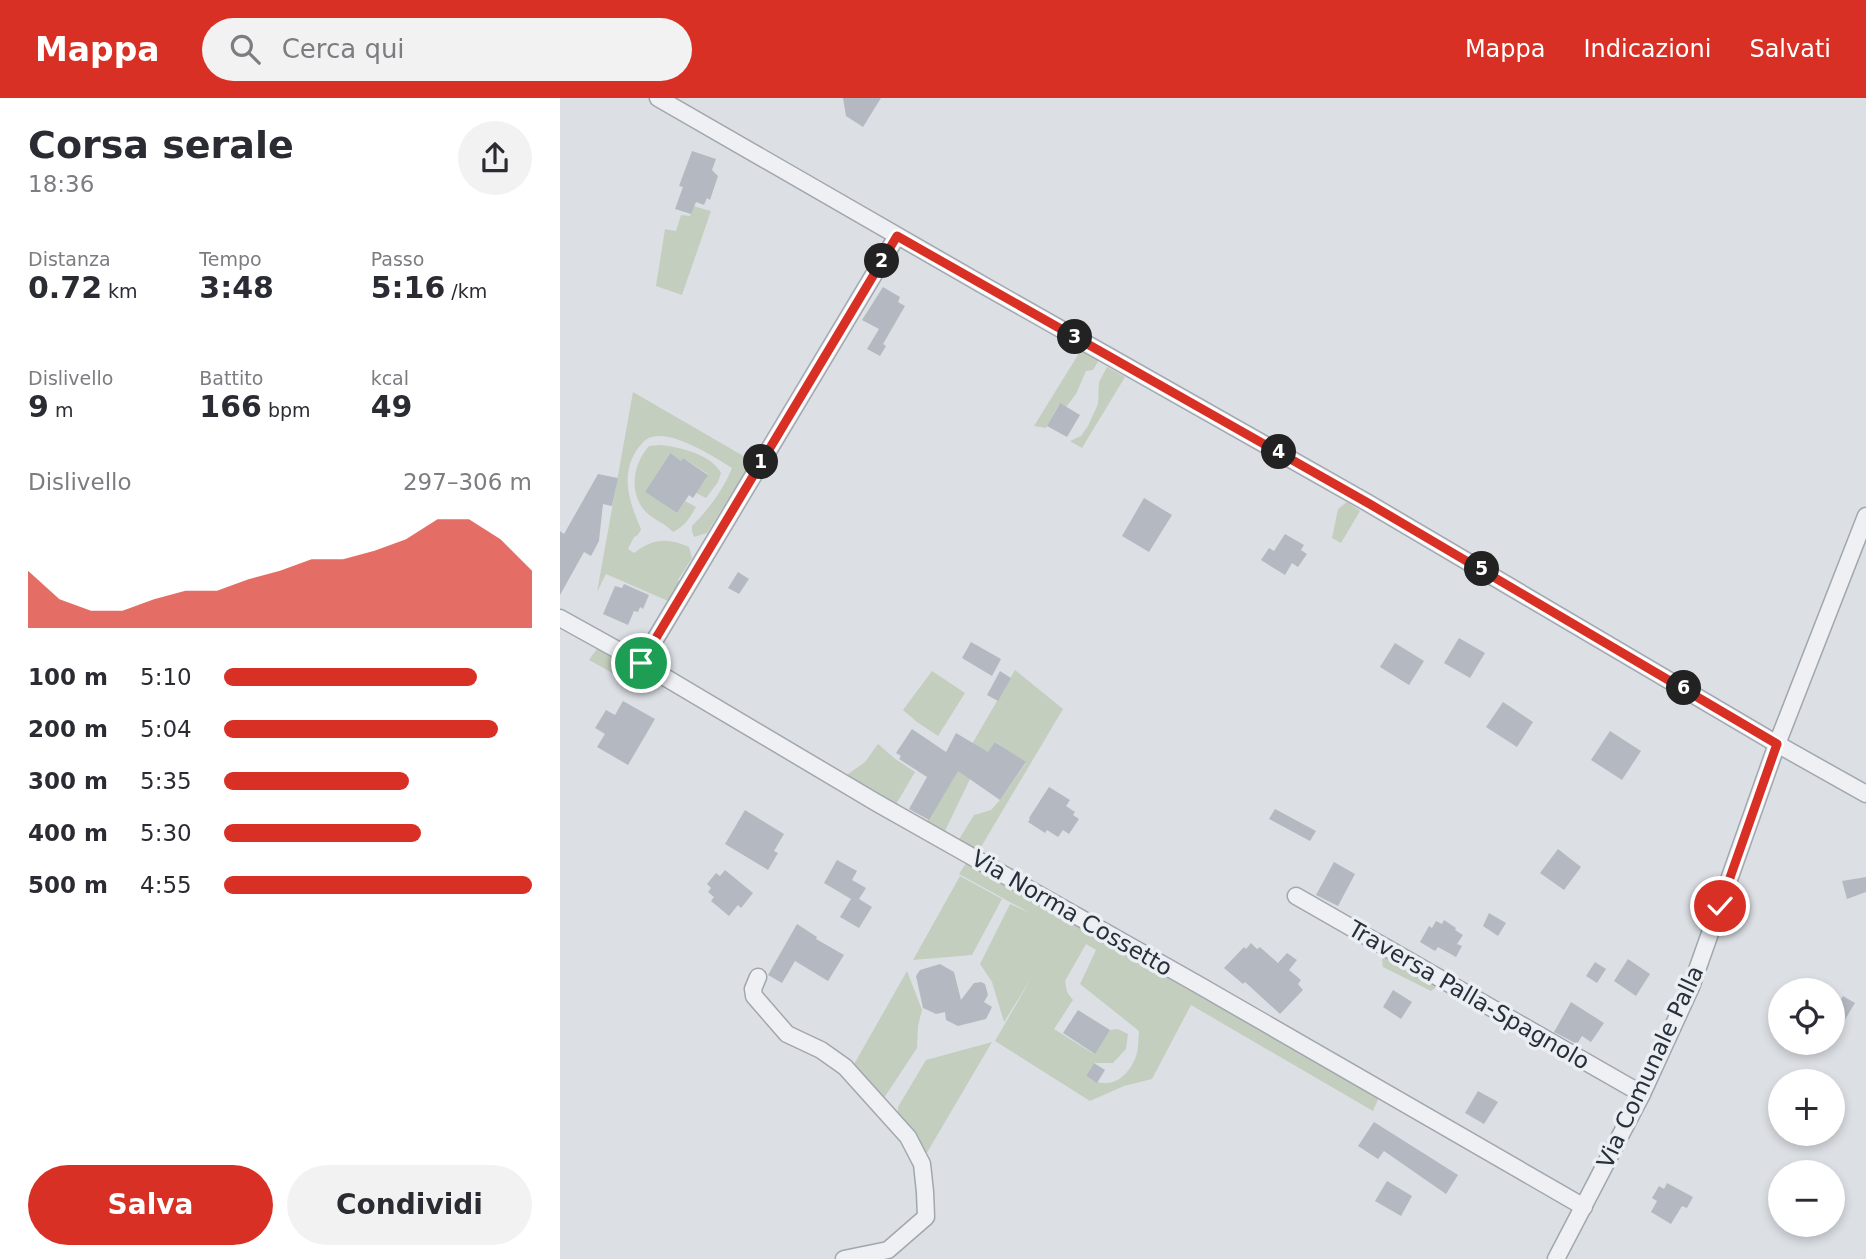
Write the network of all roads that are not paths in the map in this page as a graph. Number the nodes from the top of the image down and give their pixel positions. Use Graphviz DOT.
graph roads {
  1 [pos="658,98"];
  2 [pos="897,236"];
  3 [pos="1866,516"];
  4 [pos="560,618"];
  5 [pos="641,663"];
  6 [pos="1777,744"];
  7 [pos="1866,794"];
  8 [pos="1296,897"];
  9 [pos="758,977"];
  10 [pos="1642,1094"];
  11 [pos="1584,1207"];
  12 [pos="844,1259"];
  13 [pos="1556,1259"];
  1 -- 2 [label="street"];
  2 -- 5 [label="street"];
  2 -- 6 [label="street"];
  3 -- 6 [label="street, Via Comunale Palla"];
  4 -- 5 [label="street, Via Norma Cossetto"];
  5 -- 11 [label="street, Via Norma Cossetto"];
  6 -- 7 [label="street"];
  6 -- 10 [label="street, Via Comunale Palla"];
  8 -- 10 [label="street, Traversa Palla-Spagnolo"];
  9 -- 12 [label="street"];
  10 -- 11 [label="street, Via Comunale Palla"];
  11 -- 13 [label="street, Via Comunale Palla"];
}
